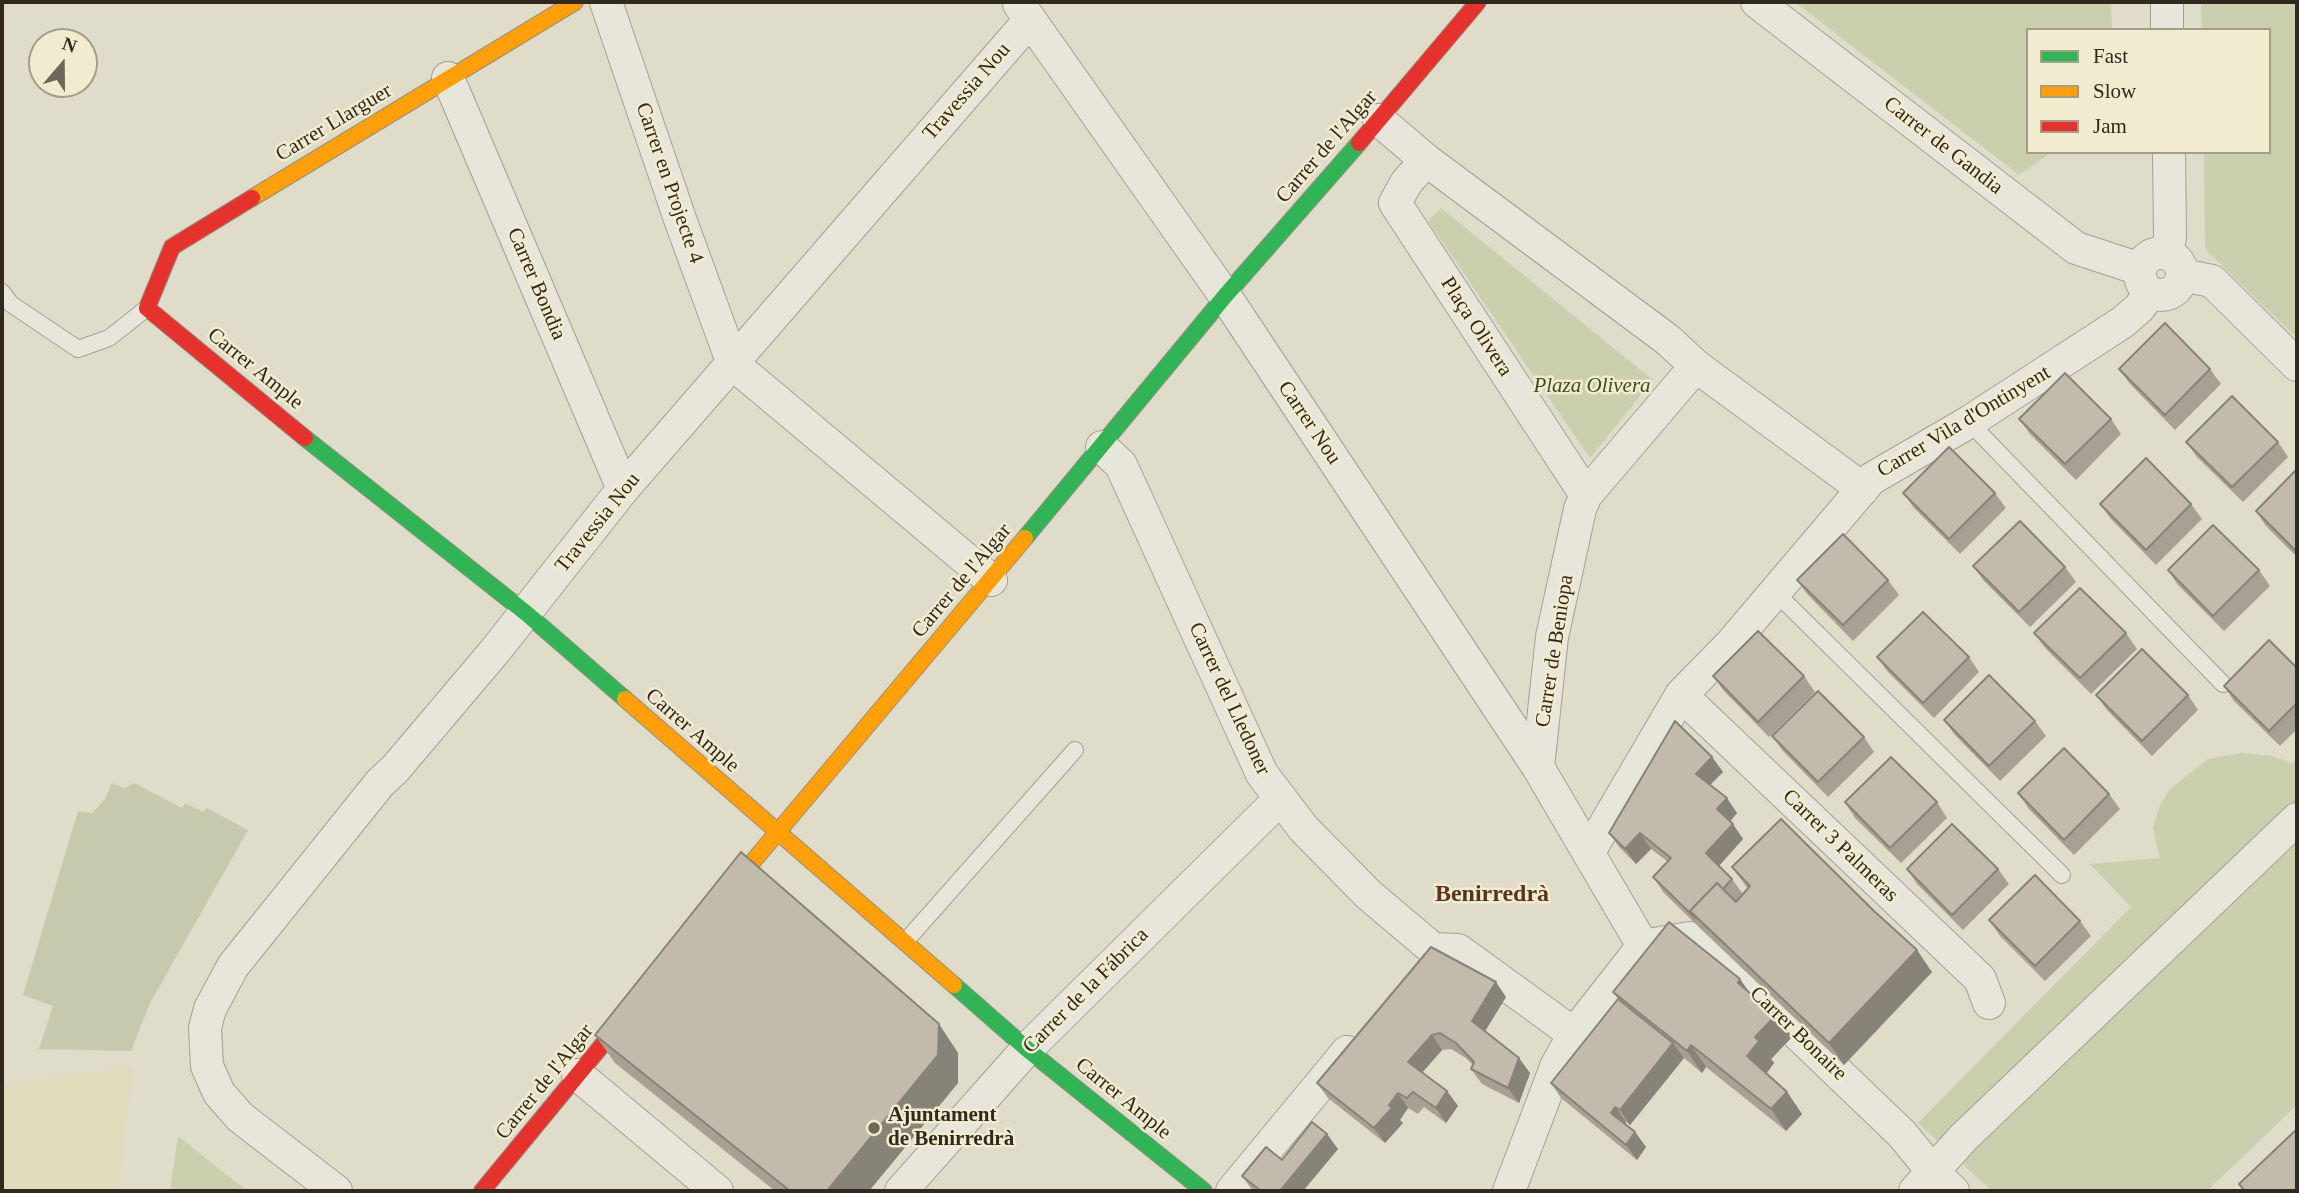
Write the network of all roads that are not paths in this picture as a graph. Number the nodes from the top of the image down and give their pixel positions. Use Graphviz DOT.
graph roads {
  1 [pos="575,2"];
  2 [pos="606,2"];
  3 [pos="1478,2"];
  4 [pos="1757,2"];
  5 [pos="2167,2"];
  6 [pos="1024,11"];
  7 [pos="2167,28"];
  8 [pos="448,78"];
  9 [pos="1380,120"];
  10 [pos="2169,154"];
  11 [pos="1426,160"];
  12 [pos="2160,272"];
  13 [pos="2,292"];
  14 [pos="1226,296"];
  15 [pos="147,309"];
  16 [pos="733,364"];
  17 [pos="2297,365"];
  18 [pos="1696,366"];
  19 [pos="1969,422"];
  20 [pos="1102,447"];
  21 [pos="623,489"];
  22 [pos="1863,489"];
  23 [pos="1586,495"];
  24 [pos="991,580"];
  25 [pos="1775,592"];
  26 [pos="526,613"];
  27 [pos="2223,684"];
  28 [pos="1681,695"];
  29 [pos="1075,750"];
  30 [pos="1538,767"];
  31 [pos="1280,799"];
  32 [pos="2297,819"];
  33 [pos="776,832"];
  34 [pos="1589,852"];
  35 [pos="2062,875"];
  36 [pos="706,918"];
  37 [pos="905,943"];
  38 [pos="1643,946"];
  39 [pos="646,991"];
  40 [pos="1989,1003"];
  41 [pos="1363,1033"];
  42 [pos="1574,1034"];
  43 [pos="1027,1049"];
  44 [pos="578,1075"];
  45 [pos="1934,1185"];
  46 [pos="336,1191"];
  47 [pos="482,1191"];
  48 [pos="717,1191"];
  49 [pos="901,1191"];
  50 [pos="1204,1191"];
  51 [pos="1232,1191"];
  52 [pos="1509,1191"];
  1 -- 8 [label="street, Carrer Llarguer"];
  2 -- 16 [label="street, Carrer en Projecte 4"];
  3 -- 9 [label="street, Carrer de l'Algar"];
  4 -- 12 [label="street, Carrer de Gandia"];
  5 -- 7 [label="street"];
  6 -- 14 [label="street, Carrer Nou"];
  6 -- 16 [label="street, Travessia Nou"];
  8 -- 15 [label="street, Carrer Llarguer"];
  8 -- 21 [label="street, Carrer Bondia"];
  9 -- 11 [label="street"];
  9 -- 14 [label="street, Carrer de l'Algar"];
  10 -- 12 [label="street"];
  11 -- 18 [label="street"];
  11 -- 23 [label="street, Plaça Olivera"];
  12 -- 17 [label="street, Carrer de Gandia"];
  12 -- 19 [label="street, Carrer Vila d'Ontinyent"];
  13 -- 15 [label="lane"];
  14 -- 20 [label="street, Carrer de l'Algar"];
  14 -- 30 [label="street, Carrer Nou"];
  15 -- 26 [label="street, Carrer Ample"];
  16 -- 21 [label="street, Travessia Nou"];
  16 -- 24 [label="street"];
  18 -- 22 [label="street"];
  18 -- 23 [label="street"];
  19 -- 22 [label="street, Carrer Vila d'Ontinyent"];
  19 -- 27 [label="lane"];
  20 -- 24 [label="street, Carrer de l'Algar"];
  20 -- 31 [label="street, Carrer del Lledoner"];
  21 -- 26 [label="street, Travessia Nou"];
  22 -- 25 [label="street, Carrer Vila d'Ontinyent"];
  23 -- 30 [label="street, Carrer de Beniopa"];
  24 -- 33 [label="street, Carrer de l'Algar"];
  25 -- 28 [label="street, Carrer Vila d'Ontinyent"];
  25 -- 35 [label="lane"];
  26 -- 33 [label="street, Carrer Ample"];
  26 -- 46 [label="street, Travessia Nou"];
  28 -- 34 [label="street, Carrer Vila d'Ontinyent"];
  28 -- 40 [label="street, Carrer 3 Palmeras"];
  29 -- 37 [label="lane"];
  30 -- 34 [label="street, Carrer Nou"];
  31 -- 42 [label="street, Carrer del Lledoner"];
  31 -- 43 [label="street, Carrer de la Fábrica"];
  32 -- 45 [label="street"];
  33 -- 36 [label="street, Carrer de l'Algar"];
  33 -- 37 [label="street, Carrer Ample"];
  34 -- 38 [label="street, Carrer Nou"];
  37 -- 43 [label="street, Carrer Ample"];
  38 -- 42 [label="street"];
  38 -- 45 [label="street, Carrer Bonaire"];
  39 -- 44 [label="street, Carrer de l'Algar"];
  41 -- 51 [label="street"];
  42 -- 52 [label="street"];
  43 -- 49 [label="street, Carrer de la Fábrica"];
  43 -- 50 [label="street, Carrer Ample"];
  44 -- 47 [label="street, Carrer de l'Algar"];
  44 -- 48 [label="street"];
}
